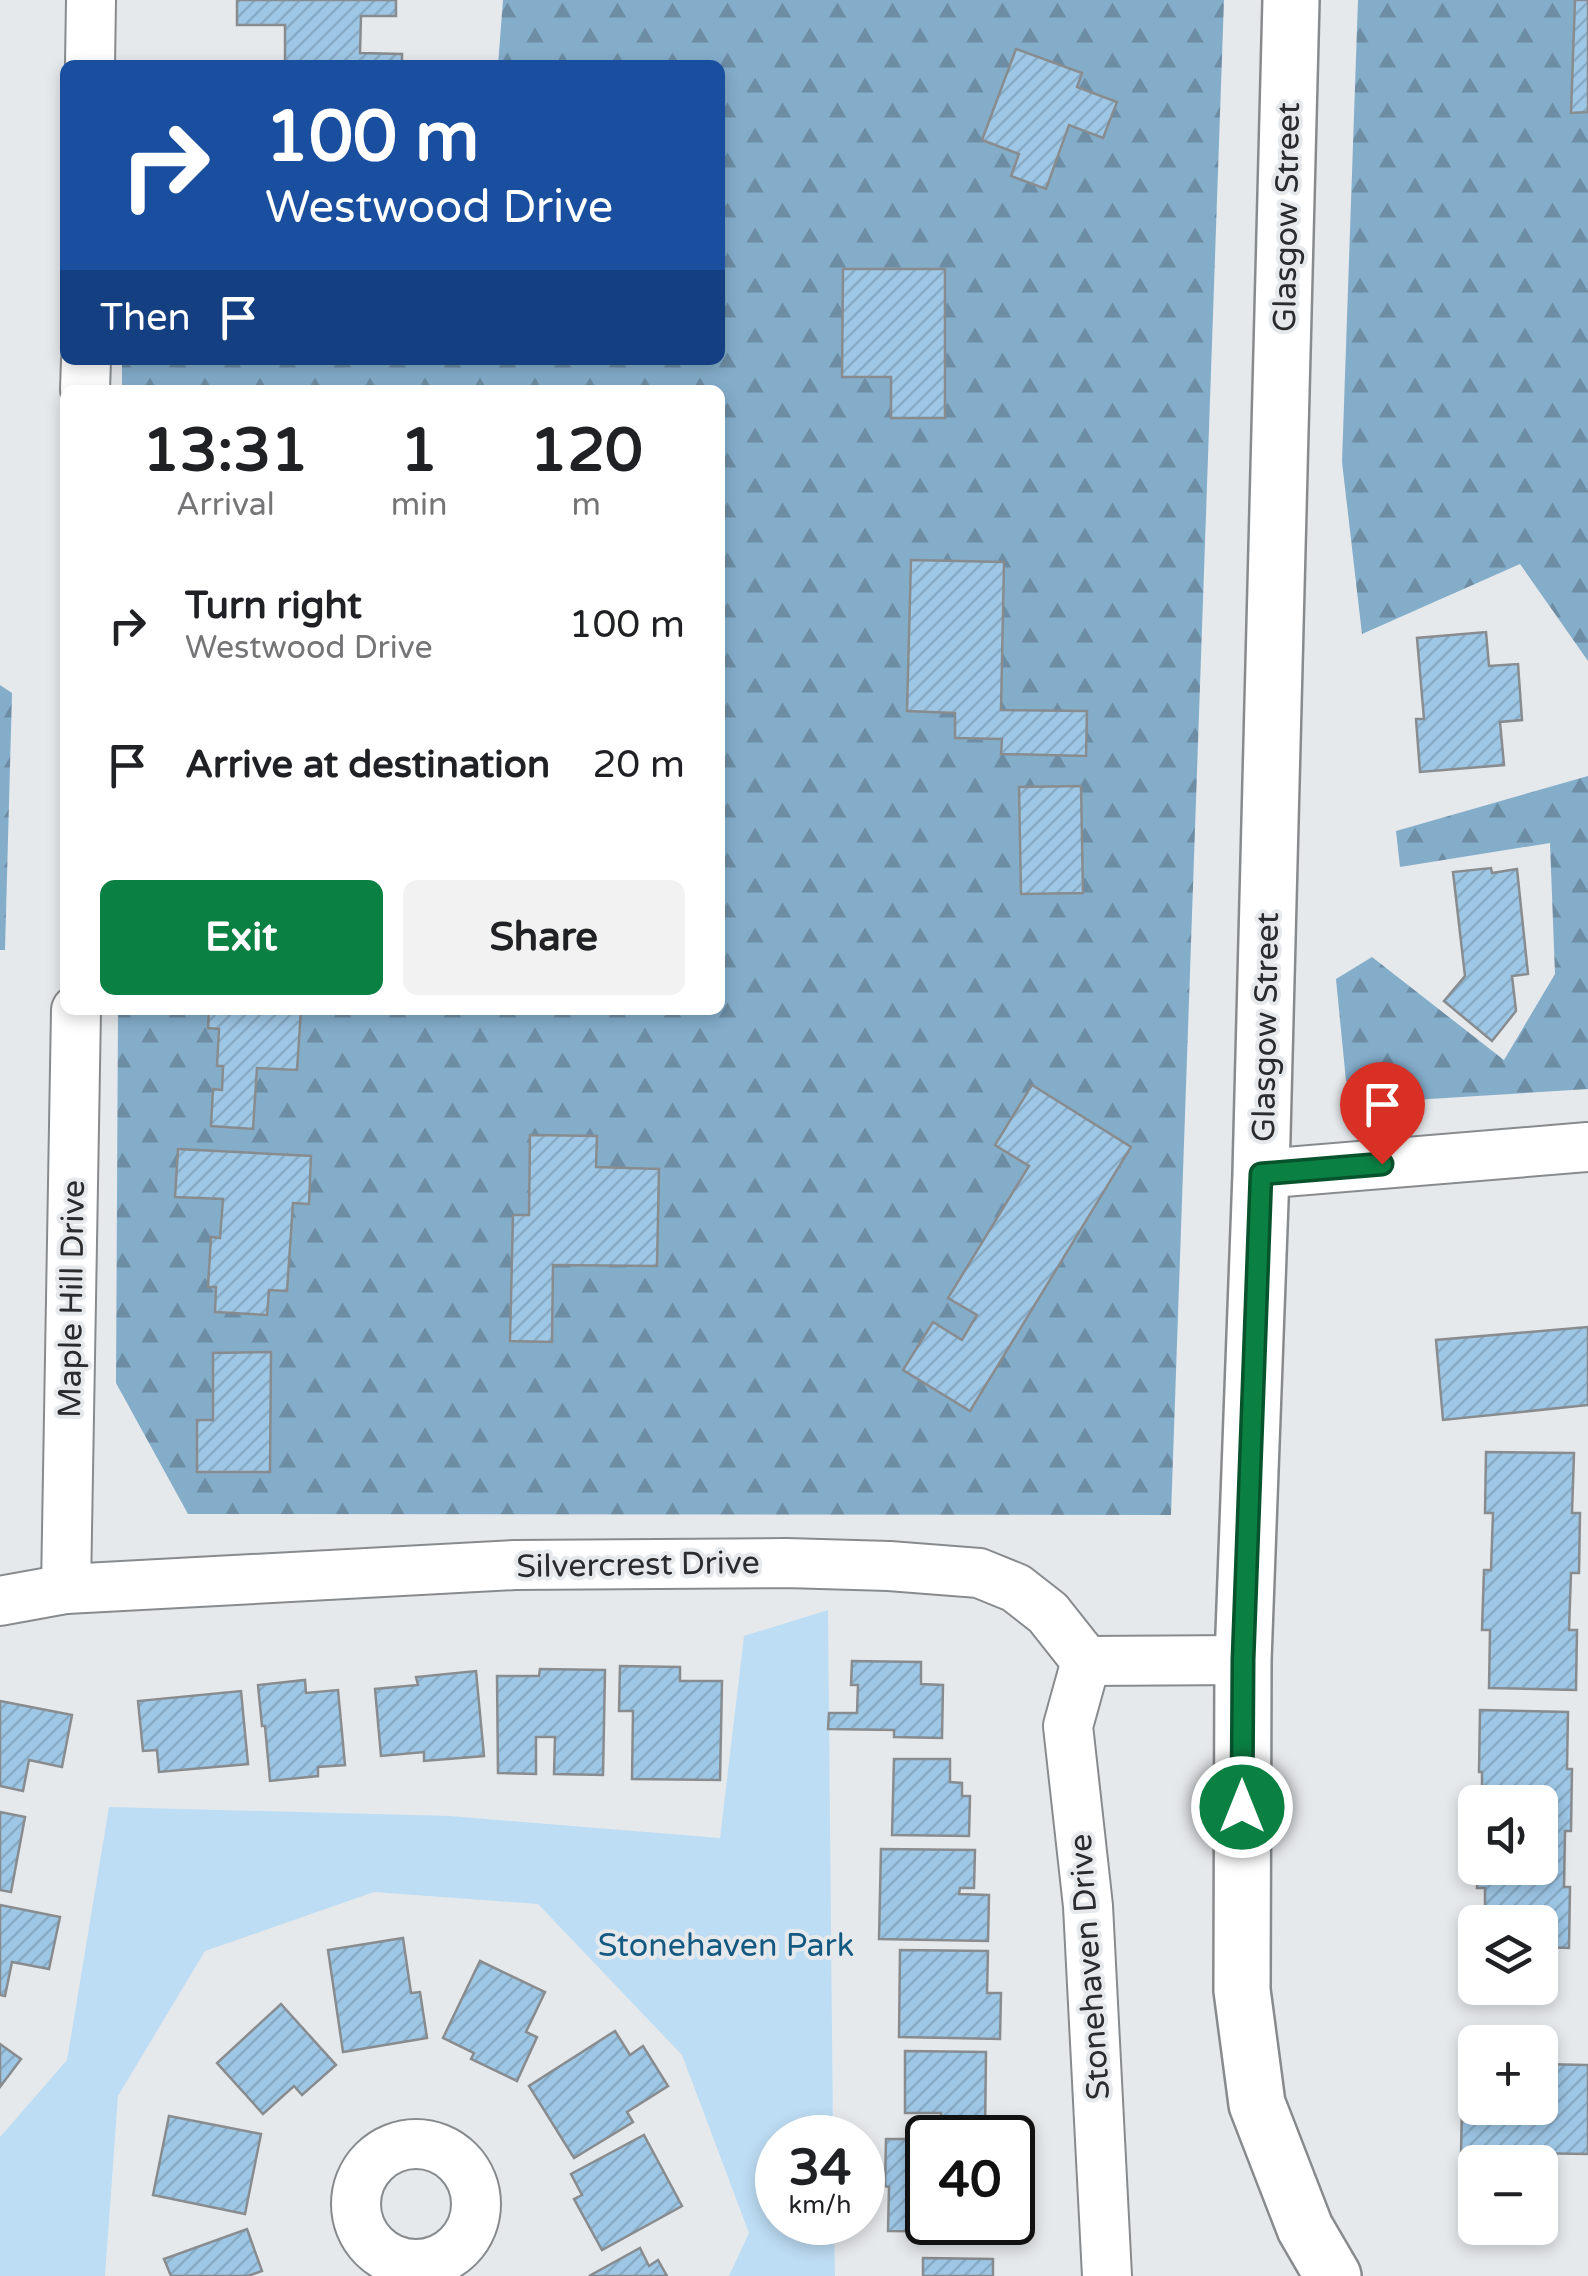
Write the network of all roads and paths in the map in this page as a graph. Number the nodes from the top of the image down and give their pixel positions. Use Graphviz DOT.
graph roads {
  1 [pos="92,0"];
  2 [pos="1291,0"];
  3 [pos="90,60"];
  4 [pos="76,1015"];
  5 [pos="1588,1147"];
  6 [pos="1261,1174"];
  7 [pos="66,1589"];
  8 [pos="0,1601"];
  9 [pos="1243,1660"];
  10 [pos="1086,1661"];
  11 [pos="1107,2276"];
  12 [pos="1333,2276"];
  1 -- 3 [label="street"];
  2 -- 6 [label="street, Glasgow Street"];
  4 -- 7 [label="street, Maple Hill Drive"];
  5 -- 6 [label="street"];
  6 -- 9 [label="street, Glasgow Street"];
  7 -- 8 [label="street, Silvercrest Drive"];
  7 -- 10 [label="street, Silvercrest Drive"];
  9 -- 10 [label="street"];
  9 -- 12 [label="street, Glasgow Street"];
  10 -- 11 [label="street, Stonehaven Drive"];
}
